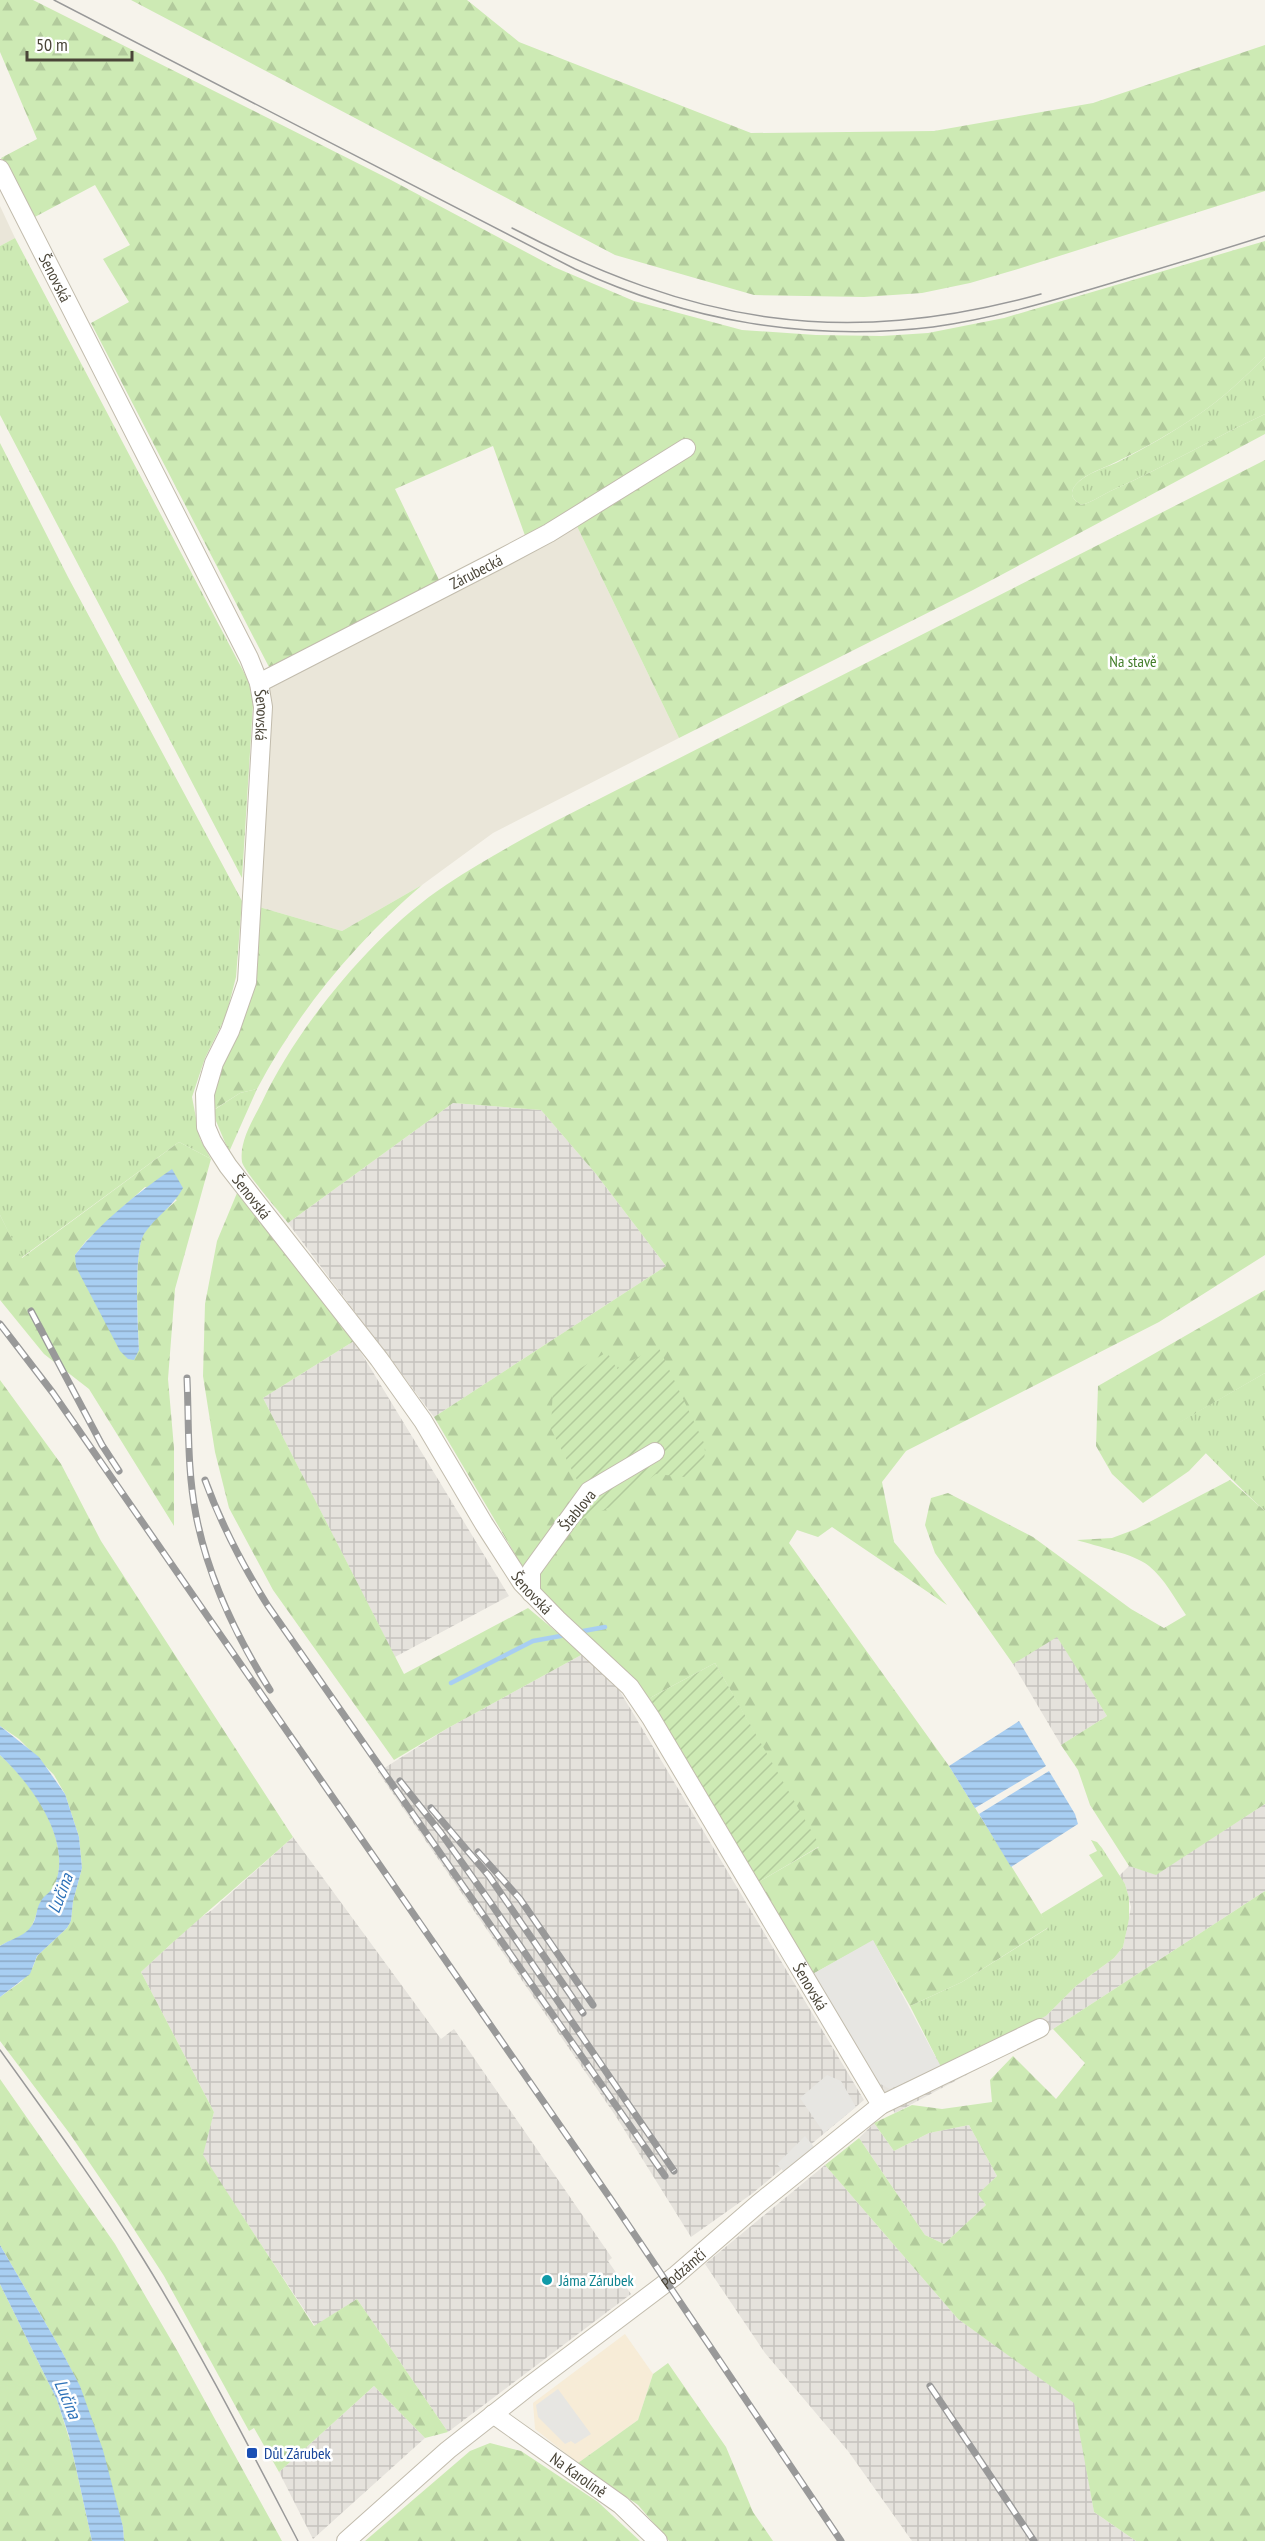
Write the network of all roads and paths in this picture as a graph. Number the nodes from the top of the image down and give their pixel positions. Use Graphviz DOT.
graph roads {
  1 [pos="0,169"];
  2 [pos="686,448"];
  3 [pos="259,683"];
  4 [pos="655,1452"];
  5 [pos="531,1593"];
  6 [pos="1040,2028"];
  7 [pos="881,2105"];
  8 [pos="493,2414"];
  9 [pos="346,2541"];
  10 [pos="658,2541"];
  1 -- 3 [label="street, Šenovská"];
  2 -- 3 [label="street, Zárubecká"];
  3 -- 5 [label="street, Šenovská"];
  4 -- 5 [label="street, Štablova"];
  5 -- 7 [label="street, Šenovská"];
  6 -- 7 [label="street, Podzámčí"];
  7 -- 8 [label="street, Podzámčí"];
  8 -- 9 [label="street, Podzámčí"];
  8 -- 10 [label="street, Na Karolíně"];
}
